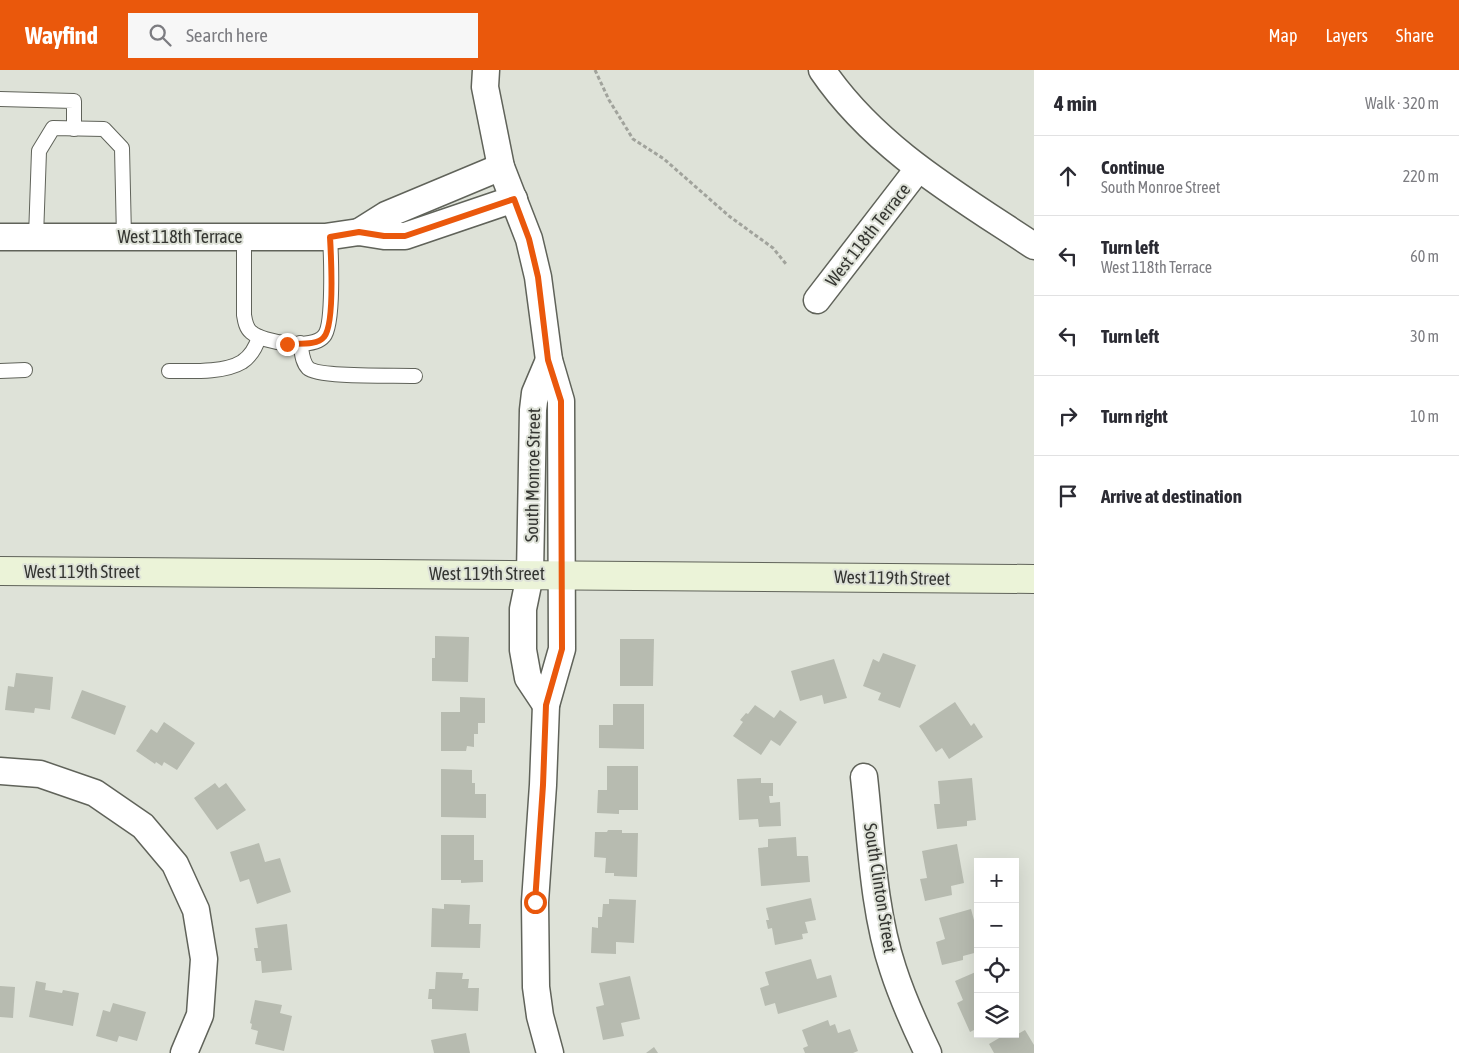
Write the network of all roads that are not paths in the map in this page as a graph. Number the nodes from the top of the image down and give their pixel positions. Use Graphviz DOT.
graph roads {
  1 [pos="822,70"];
  2 [pos="480,76"];
  3 [pos="0,99"];
  4 [pos="74,129"];
  5 [pos="500,167"];
  6 [pos="918,169"];
  7 [pos="514,199"];
  8 [pos="359,232"];
  9 [pos="0,237"];
  10 [pos="36,237"];
  11 [pos="124,237"];
  12 [pos="244,237"];
  13 [pos="330,237"];
  14 [pos="1034,246"];
  15 [pos="818,300"];
  16 [pos="259,337"];
  17 [pos="300,343"];
  18 [pos="548,360"];
  19 [pos="25,370"];
  20 [pos="0,371"];
  21 [pos="169,371"];
  22 [pos="415,376"];
  23 [pos="0,571"];
  24 [pos="530,575"];
  25 [pos="562,575"];
  26 [pos="1034,579"];
  27 [pos="546,705"];
  28 [pos="0,771"];
  29 [pos="864,777"];
  30 [pos="184,1053"];
  31 [pos="550,1053"];
  32 [pos="928,1053"];
  1 -- 6 [label="street, West 118th Terrace"];
  2 -- 5 [label="street, South Monroe Street"];
  3 -- 4 [label="lane"];
  4 -- 10 [label="lane"];
  4 -- 11 [label="lane"];
  5 -- 7 [label="street, South Monroe Street"];
  5 -- 8 [label="street, West 118th Terrace"];
  6 -- 14 [label="street, West 118th Terrace"];
  6 -- 15 [label="street, West 118th Terrace"];
  7 -- 8 [label="street, West 118th Terrace"];
  7 -- 18 [label="street, South Monroe Street"];
  8 -- 13 [label="street, West 118th Terrace"];
  9 -- 10 [label="street, West 118th Terrace"];
  10 -- 11 [label="street, West 118th Terrace"];
  11 -- 12 [label="street, West 118th Terrace"];
  12 -- 13 [label="street, West 118th Terrace"];
  12 -- 16 [label="lane"];
  13 -- 17 [label="lane"];
  16 -- 17 [label="lane"];
  16 -- 21 [label="lane"];
  17 -- 22 [label="lane"];
  18 -- 24 [label="street, South Monroe Street"];
  18 -- 25 [label="street, South Monroe Street"];
  19 -- 20 [label="lane"];
  23 -- 24 [label="main road, West 119th Street"];
  24 -- 25 [label="main road, West 119th Street"];
  24 -- 27 [label="street, South Monroe Street"];
  25 -- 26 [label="main road, West 119th Street"];
  25 -- 27 [label="street, South Monroe Street"];
  27 -- 31 [label="street, South Monroe Street"];
  28 -- 30 [label="street"];
  29 -- 32 [label="street, South Clinton Street"];
}
